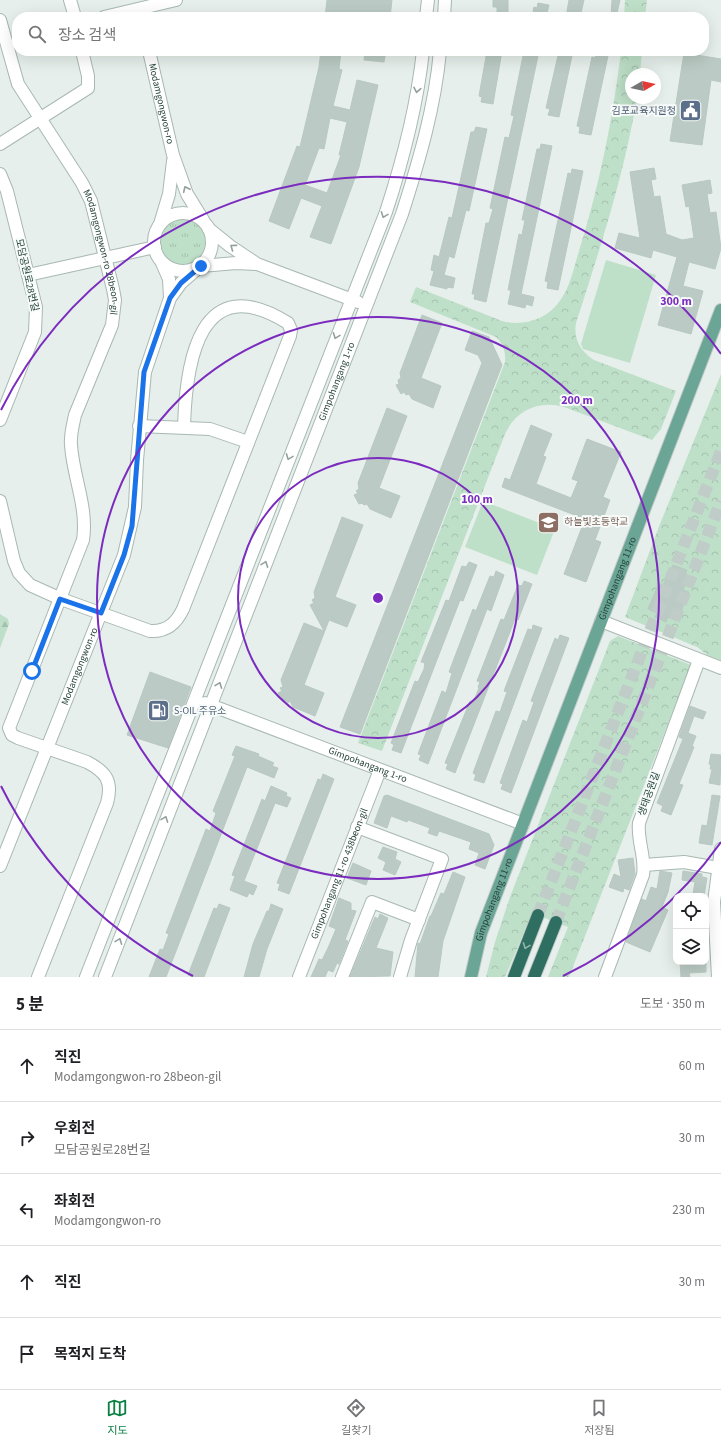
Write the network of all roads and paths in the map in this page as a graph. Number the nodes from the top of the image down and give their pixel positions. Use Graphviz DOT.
graph roads {
  1 [pos="70,0"];
  2 [pos="176,0"];
  3 [pos="428,0"];
  4 [pos="445,0"];
  5 [pos="139,8"];
  6 [pos="73,12"];
  7 [pos="123,12"];
  8 [pos="427,12"];
  9 [pos="444,12"];
  10 [pos="0,20"];
  11 [pos="8,42"];
  12 [pos="83,56"];
  13 [pos="150,56"];
  14 [pos="422,56"];
  15 [pos="439,56"];
  16 [pos="41,119"];
  17 [pos="0,144"];
  18 [pos="173,155"];
  19 [pos="0,174"];
  20 [pos="160,224"];
  21 [pos="206,225"];
  22 [pos="155,247"];
  23 [pos="106,258"];
  24 [pos="162,263"];
  25 [pos="257,264"];
  26 [pos="199,267"];
  27 [pos="28,275"];
  28 [pos="170,298"];
  29 [pos="351,299"];
  30 [pos="366,305"];
  31 [pos="721,310"];
  32 [pos="721,321"];
  33 [pos="0,420"];
  34 [pos="139,426"];
  35 [pos="184,426"];
  36 [pos="248,442"];
  37 [pos="0,501"];
  38 [pos="60,599"];
  39 [pos="101,613"];
  40 [pos="603,622"];
  41 [pos="699,660"];
  42 [pos="721,668"];
  43 [pos="196,700"];
  44 [pos="211,706"];
  45 [pos="47,748"];
  46 [pos="380,770"];
  47 [pos="523,824"];
  48 [pos="357,827"];
  49 [pos="721,849"];
  50 [pos="644,865"];
  51 [pos="0,866"];
  52 [pos="718,868"];
  53 [pos="538,915"];
  54 [pos="419,920"];
  55 [pos="556,922"];
  56 [pos="38,977"];
  57 [pos="86,977"];
  58 [pos="105,977"];
  59 [pos="299,977"];
  60 [pos="342,977"];
  61 [pos="400,977"];
  62 [pos="471,977"];
  63 [pos="514,977"];
  64 [pos="534,977"];
  65 [pos="605,977"];
  66 [pos="718,977"];
  1 -- 6 [label="street"];
  2 -- 5 [label="street"];
  3 -- 8 [label="street"];
  4 -- 9 [label="street"];
  5 -- 7 [label="street"];
  10 -- 11 [label="street, Modamgongwon-ro 28beon-gil"];
  11 -- 16 [label="street, Modamgongwon-ro 28beon-gil"];
  12 -- 16 [label="street"];
  13 -- 18 [label="street, Modamgongwon-ro"];
  14 -- 29 [label="street, Gimpohangang 1-ro, one-way"];
  15 -- 30 [label="street, Gimpohangang 1-ro"];
  16 -- 17 [label="street"];
  16 -- 23 [label="street, Modamgongwon-ro 28beon-gil"];
  18 -- 20 [label="street"];
  21 -- 18 [label="street, one-way"];
  19 -- 27 [label="street, 모담공원로28번길"];
  20 -- 21 [label="street"];
  20 -- 22 [label="street"];
  25 -- 21 [label="street, one-way"];
  21 -- 26 [label="street"];
  22 -- 23 [label="street"];
  22 -- 24 [label="street"];
  23 -- 27 [label="street"];
  23 -- 38 [label="street, Modamgongwon-ro 28beon-gil"];
  24 -- 26 [label="street"];
  24 -- 28 [label="street"];
  25 -- 26 [label="street"];
  25 -- 29 [label="street"];
  26 -- 28 [label="street"];
  27 -- 33 [label="street, 모담공원로28번길"];
  28 -- 34 [label="street, Modamgongwon-ro"];
  29 -- 30 [label="street"];
  29 -- 43 [label="street, Gimpohangang 1-ro, one-way"];
  44 -- 30 [label="street, Gimpohangang 1-ro, one-way"];
  31 -- 40 [label="main road, Gimpohangang 11-ro"];
  32 -- 40 [label="main road, Gimpohangang 11-ro"];
  34 -- 35 [label="street"];
  34 -- 39 [label="street, Modamgongwon-ro"];
  35 -- 36 [label="street"];
  35 -- 36 [label="street"];
  36 -- 39 [label="street"];
  37 -- 38 [label="street"];
  38 -- 39 [label="street"];
  38 -- 45 [label="street, Modamgongwon-ro 28beon-gil"];
  39 -- 45 [label="street, Modamgongwon-ro"];
  40 -- 41 [label="street"];
  40 -- 47 [label="main road, Gimpohangang 11-ro"];
  41 -- 42 [label="street"];
  41 -- 50 [label="street, 생태공원길"];
  43 -- 44 [label="street, Gimpohangang 1-ro"];
  43 -- 57 [label="street, Gimpohangang 1-ro"];
  44 -- 46 [label="street, Gimpohangang 1-ro"];
  58 -- 44 [label="street, Gimpohangang 1-ro, one-way"];
  45 -- 51 [label="street, Modamgongwon-ro"];
  45 -- 56 [label="street, Modamgongwon-ro 28beon-gil"];
  46 -- 47 [label="street, Gimpohangang 1-ro"];
  46 -- 48 [label="street, Gimpohangang 11-ro 438beon-gil"];
  47 -- 62 [label="main road, Gimpohangang 11-ro"];
  48 -- 54 [label="street"];
  48 -- 59 [label="street, Gimpohangang 11-ro 438beon-gil"];
  49 -- 52 [label="street"];
  50 -- 52 [label="street"];
  50 -- 65 [label="street, 생태공원길"];
  52 -- 66 [label="street"];
  53 -- 63 [label="highway, one-way"];
  54 -- 60 [label="street"];
  54 -- 61 [label="street"];
  55 -- 64 [label="highway"];
}
